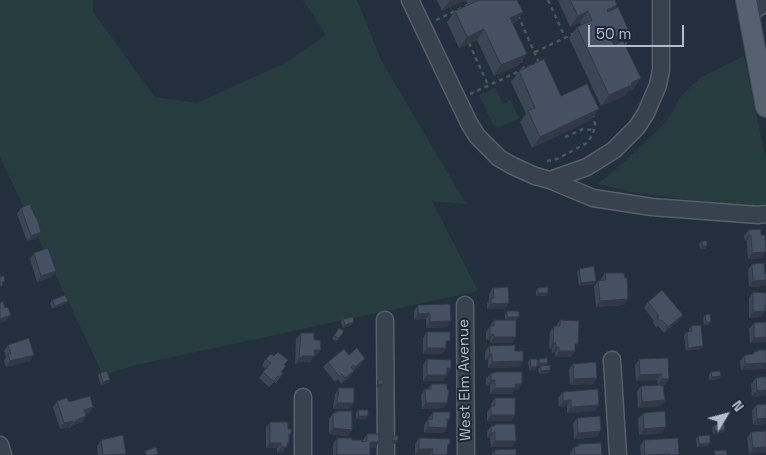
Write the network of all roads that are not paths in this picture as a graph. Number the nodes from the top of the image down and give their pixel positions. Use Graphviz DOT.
graph roads {
  1 [pos="410,0"];
  2 [pos="661,0"];
  3 [pos="766,2"];
  4 [pos="747,7"];
  5 [pos="766,107"];
  6 [pos="550,180"];
  7 [pos="766,214"];
  8 [pos="464,305"];
  9 [pos="385,320"];
  10 [pos="612,360"];
  11 [pos="303,397"];
  12 [pos="0,445"];
  13 [pos="3,455"];
  14 [pos="303,455"];
  15 [pos="386,455"];
  16 [pos="466,455"];
  17 [pos="618,455"];
  1 -- 6 [label="street"];
  2 -- 6 [label="street"];
  3 -- 4 [label="street"];
  4 -- 5 [label="main road"];
  6 -- 7 [label="street"];
  8 -- 16 [label="street, West Elm Avenue"];
  9 -- 15 [label="street"];
  10 -- 17 [label="street"];
  11 -- 14 [label="street"];
  12 -- 13 [label="street"];
}
